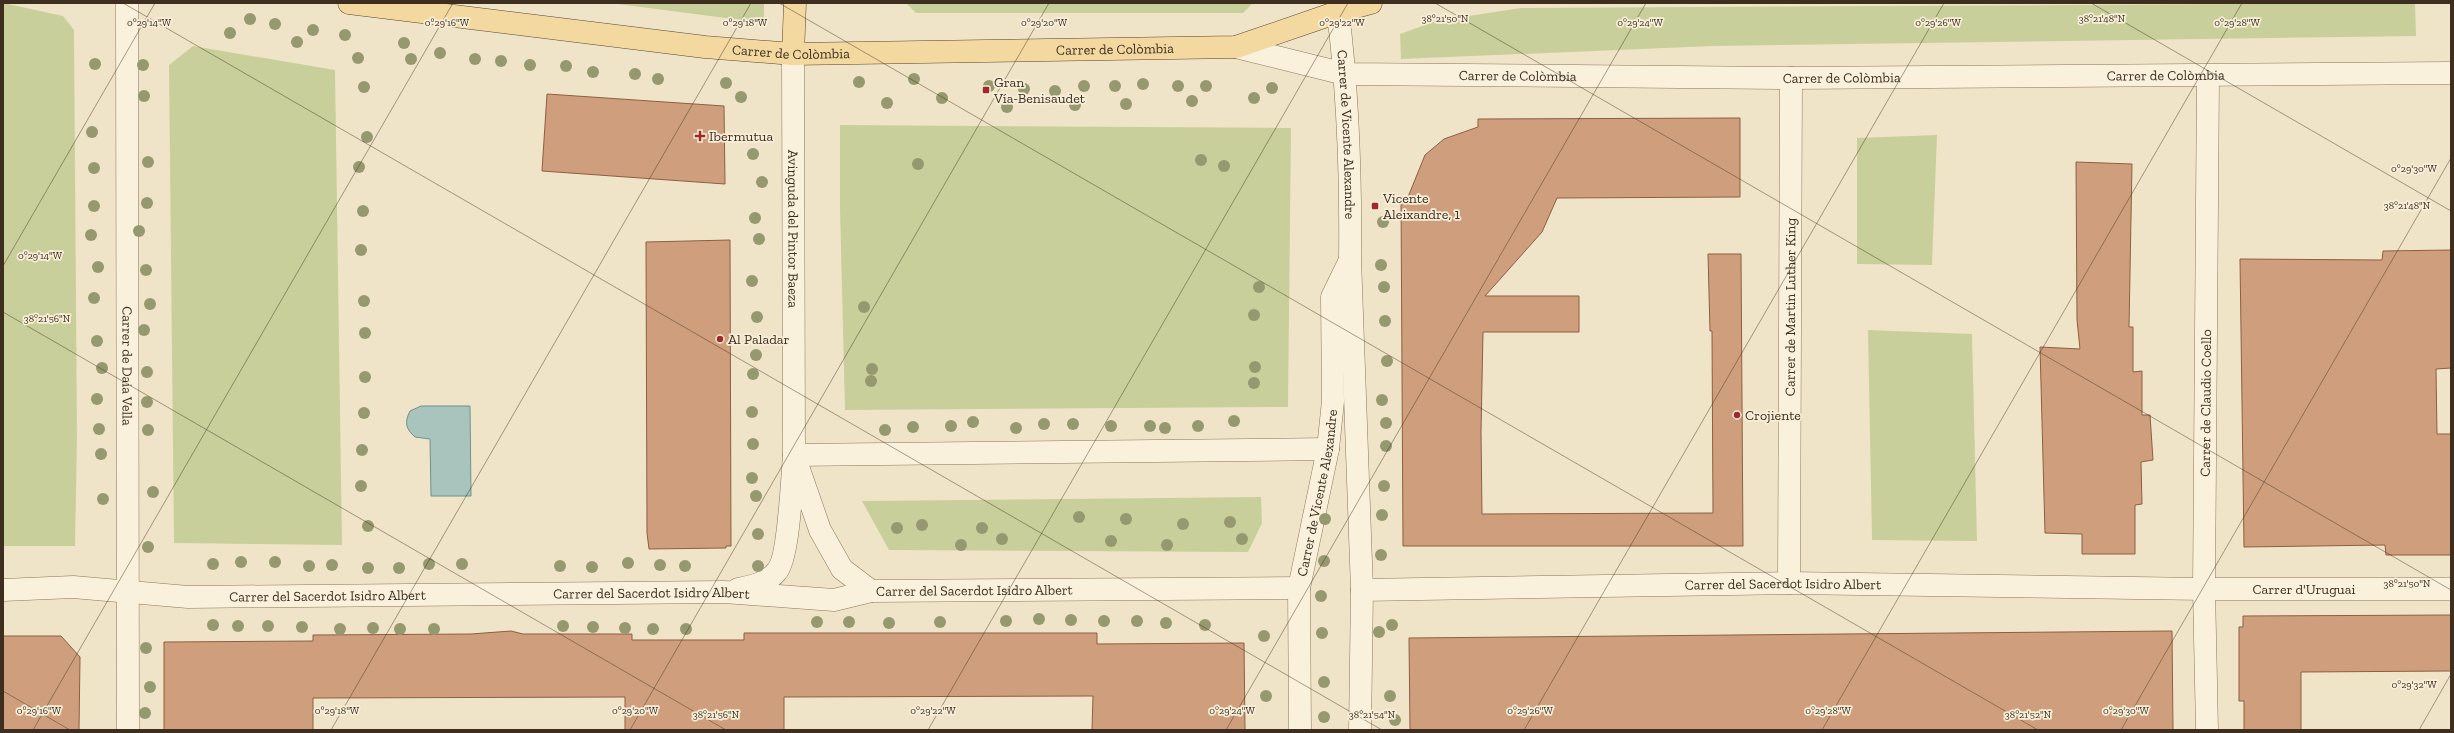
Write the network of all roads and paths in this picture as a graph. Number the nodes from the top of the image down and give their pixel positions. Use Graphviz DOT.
graph roads {
  1 [pos="127,3"];
  2 [pos="349,3"];
  3 [pos="795,3"];
  4 [pos="1371,3"];
  5 [pos="1337,7"];
  6 [pos="1236,48"];
  7 [pos="793,54"];
  8 [pos="2451,73"];
  9 [pos="1345,74"];
  10 [pos="2208,76"];
  11 [pos="1791,78"];
  12 [pos="1350,259"];
  13 [pos="1328,449"];
  14 [pos="794,455"];
  15 [pos="1790,583"];
  16 [pos="1299,588"];
  17 [pos="2204,589"];
  18 [pos="3,590"];
  19 [pos="1362,590"];
  20 [pos="2451,590"];
  21 [pos="870,591"];
  22 [pos="129,592"];
  23 [pos="724,592"];
  24 [pos="128,730"];
  25 [pos="1300,730"];
  26 [pos="1360,730"];
  27 [pos="2207,730"];
  1 -- 22 [label="street, Carrer de Daia Vella"];
  2 -- 7 [label="main road, Carrer de Colòmbia"];
  3 -- 7 [label="main road, Avinguda del Pintor Baeza"];
  4 -- 5 [label="main road, Carrer de Colòmbia"];
  5 -- 6 [label="main road, Carrer de Colòmbia"];
  5 -- 9 [label="street, Carrer de Vicente Alexandre"];
  6 -- 7 [label="main road, Carrer de Colòmbia"];
  6 -- 9 [label="street, Carrer de Colòmbia"];
  7 -- 14 [label="street, Avinguda del Pintor Baeza"];
  8 -- 10 [label="street, Carrer de Colòmbia"];
  9 -- 11 [label="street, Carrer de Colòmbia"];
  9 -- 12 [label="street, Carrer de Vicente Alexandre"];
  10 -- 11 [label="street, Carrer de Colòmbia"];
  10 -- 17 [label="street, Carrer de Claudio Coello"];
  11 -- 15 [label="street, Carrer de Martin Luther King"];
  12 -- 13 [label="street, Carrer de Vicente Alexandre"];
  12 -- 19 [label="street, Carrer de Vicente Alexandre"];
  13 -- 14 [label="street"];
  13 -- 16 [label="street, Carrer de Vicente Alexandre"];
  14 -- 21 [label="street, Avinguda del Pintor Baeza"];
  14 -- 23 [label="street, Avinguda del Pintor Baeza"];
  15 -- 17 [label="street, Carrer del Sacerdot Isidro Albert"];
  15 -- 19 [label="street, Carrer del Sacerdot Isidro Albert"];
  16 -- 21 [label="street, Carrer del Sacerdot Isidro Albert"];
  16 -- 25 [label="street, Carrer de Vicente Alexandre"];
  17 -- 20 [label="street, Carrer d'Uruguai"];
  17 -- 27 [label="street, Carrer de Claudio Coello"];
  18 -- 22 [label="street, Carrer del Sacerdot Isidro Albert"];
  19 -- 26 [label="street, Carrer de Vicente Alexandre"];
  21 -- 23 [label="street, Carrer del Sacerdot Isidro Albert"];
  22 -- 23 [label="street, Carrer del Sacerdot Isidro Albert"];
  22 -- 24 [label="street, Carrer de Daia Vella"];
}
